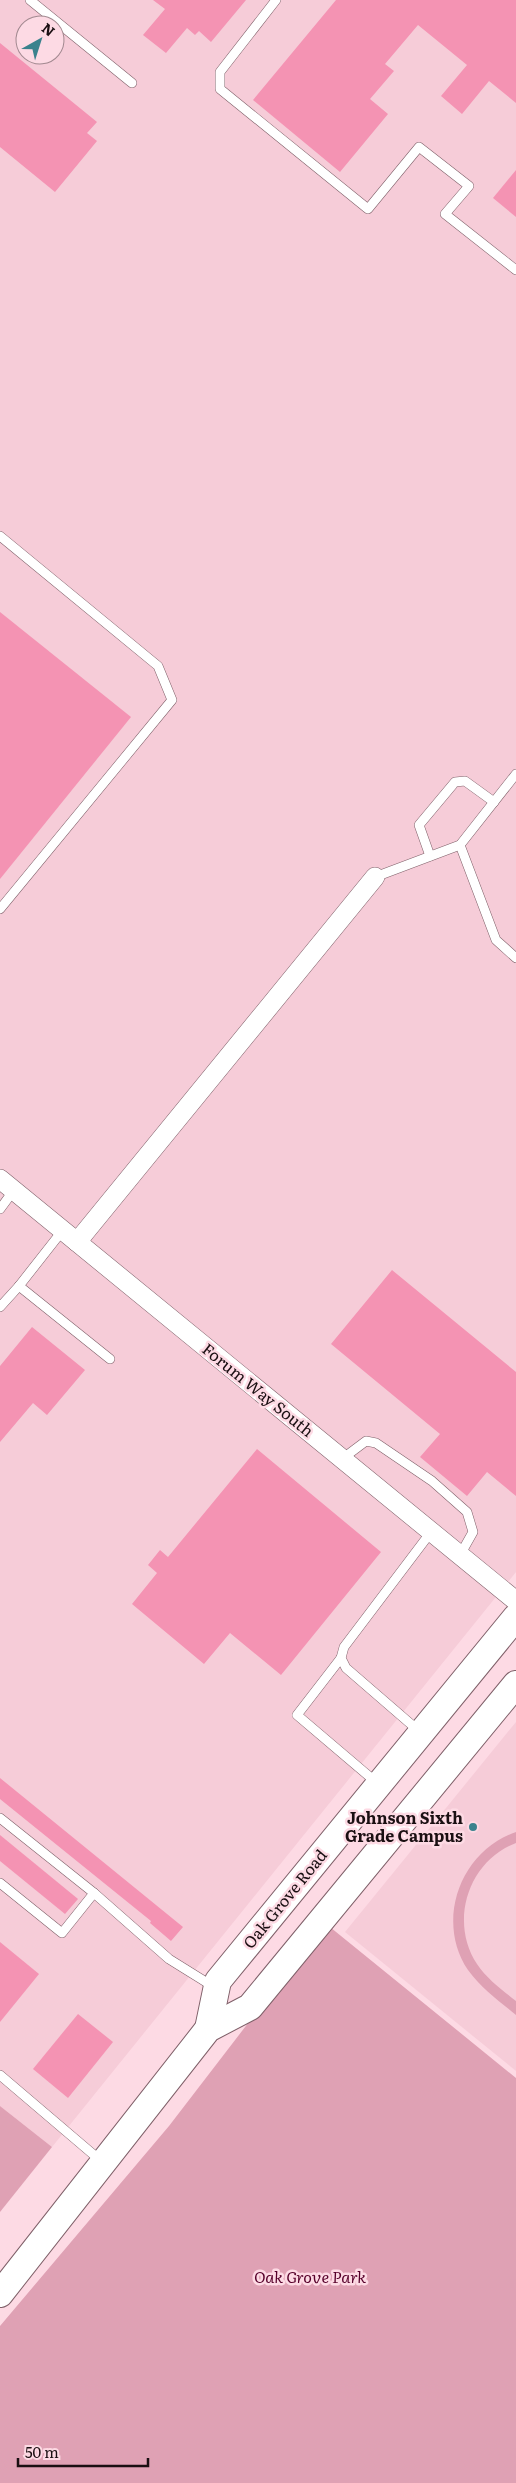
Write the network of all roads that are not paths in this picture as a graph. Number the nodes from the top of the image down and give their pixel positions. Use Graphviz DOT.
graph roads {
  1 [pos="30,0"];
  2 [pos="276,0"];
  3 [pos="132,83"];
  4 [pos="516,270"];
  5 [pos="0,536"];
  6 [pos="516,774"];
  7 [pos="494,802"];
  8 [pos="460,845"];
  9 [pos="430,856"];
  10 [pos="375,877"];
  11 [pos="0,909"];
  12 [pos="516,958"];
  13 [pos="7,1185"];
  14 [pos="0,1209"];
  15 [pos="70,1236"];
  16 [pos="19,1286"];
  17 [pos="0,1306"];
  18 [pos="110,1360"];
  19 [pos="342,1459"];
  20 [pos="431,1532"];
  21 [pos="460,1555"];
  22 [pos="516,1601"];
  23 [pos="516,1617"];
  24 [pos="341,1658"];
  25 [pos="516,1684"];
  26 [pos="421,1733"];
  27 [pos="379,1785"];
  28 [pos="0,1818"];
  29 [pos="0,1882"];
  30 [pos="94,1893"];
  31 [pos="217,1989"];
  32 [pos="208,2029"];
  33 [pos="0,2075"];
  34 [pos="103,2163"];
  35 [pos="0,2294"];
  1 -- 3 [label="lane"];
  2 -- 4 [label="lane"];
  5 -- 11 [label="lane"];
  6 -- 7 [label="lane"];
  7 -- 8 [label="lane"];
  7 -- 9 [label="lane"];
  8 -- 9 [label="lane"];
  8 -- 12 [label="lane"];
  9 -- 10 [label="lane"];
  10 -- 15 [label="street"];
  13 -- 14 [label="lane"];
  13 -- 15 [label="street, Forum Way South"];
  15 -- 16 [label="lane"];
  15 -- 19 [label="street, Forum Way South"];
  16 -- 17 [label="lane"];
  16 -- 18 [label="lane"];
  19 -- 20 [label="street, Forum Way South"];
  19 -- 21 [label="lane"];
  20 -- 21 [label="street, Forum Way South"];
  20 -- 24 [label="lane"];
  21 -- 22 [label="street, Forum Way South"];
  23 -- 26 [label="street, Oak Grove Road"];
  24 -- 26 [label="lane"];
  24 -- 27 [label="lane"];
  25 -- 32 [label="street, Oak Grove Road"];
  26 -- 27 [label="street, Oak Grove Road"];
  27 -- 31 [label="street, Oak Grove Road"];
  28 -- 30 [label="lane"];
  29 -- 30 [label="lane"];
  30 -- 31 [label="lane"];
  31 -- 32 [label="street, Oak Grove Road"];
  32 -- 34 [label="street, Oak Grove Road"];
  33 -- 34 [label="lane"];
  34 -- 35 [label="street, Oak Grove Road"];
}
